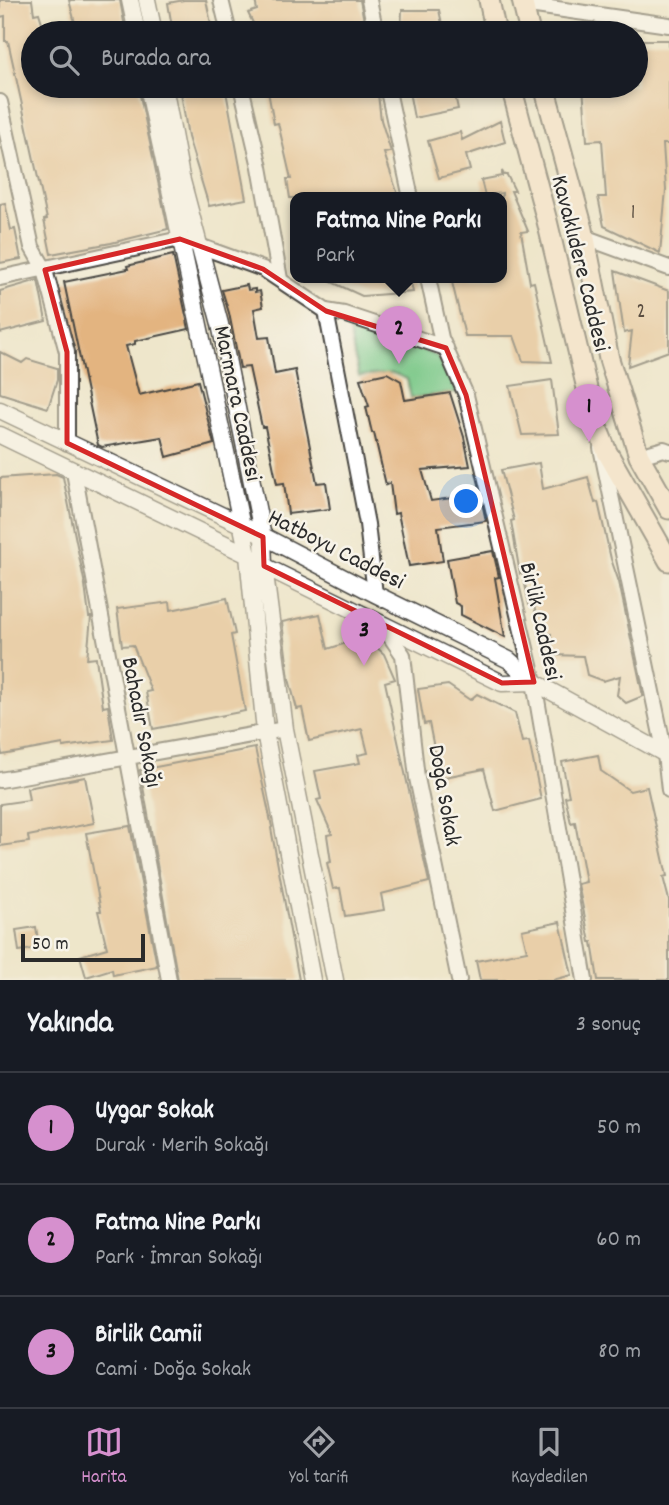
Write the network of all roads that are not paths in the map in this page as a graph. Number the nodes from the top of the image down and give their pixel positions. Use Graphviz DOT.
graph roads {
  1 [pos="130,0"];
  2 [pos="148,0"];
  3 [pos="221,0"];
  4 [pos="369,0"];
  5 [pos="489,0"];
  6 [pos="495,0"];
  7 [pos="522,2"];
  8 [pos="134,21"];
  9 [pos="152,21"];
  10 [pos="226,21"];
  11 [pos="373,21"];
  12 [pos="493,21"];
  13 [pos="527,21"];
  14 [pos="643,21"];
  15 [pos="648,22"];
  16 [pos="669,25"];
  17 [pos="151,98"];
  18 [pos="166,98"];
  19 [pos="244,98"];
  20 [pos="390,98"];
  21 [pos="514,98"];
  22 [pos="547,98"];
  23 [pos="0,102"];
  24 [pos="410,192"];
  25 [pos="584,237"];
  26 [pos="180,239"];
  27 [pos="198,247"];
  28 [pos="669,268"];
  29 [pos="45,270"];
  30 [pos="0,278"];
  31 [pos="280,279"];
  32 [pos="429,283"];
  33 [pos="326,311"];
  34 [pos="446,348"];
  35 [pos="0,410"];
  36 [pos="625,412"];
  37 [pos="595,422"];
  38 [pos="0,435"];
  39 [pos="67,443"];
  40 [pos="669,451"];
  41 [pos="639,456"];
  42 [pos="618,470"];
  43 [pos="74,472"];
  44 [pos="669,509"];
  45 [pos="242,525"];
  46 [pos="263,537"];
  47 [pos="247,555"];
  48 [pos="669,561"];
  49 [pos="264,565"];
  50 [pos="375,594"];
  51 [pos="380,623"];
  52 [pos="534,682"];
  53 [pos="285,729"];
  54 [pos="265,732"];
  55 [pos="667,755"];
  56 [pos="126,757"];
  57 [pos="0,780"];
  58 [pos="669,790"];
  59 [pos="169,980"];
  60 [pos="312,980"];
  61 [pos="335,980"];
  62 [pos="458,980"];
  63 [pos="585,980"];
  1 -- 8 [label="street"];
  2 -- 9 [label="street"];
  3 -- 10 [label="street"];
  4 -- 11 [label="street"];
  5 -- 12 [label="main road"];
  6 -- 7 [label="main road"];
  7 -- 13 [label="main road"];
  7 -- 14 [label="street"];
  15 -- 16 [label="street"];
  17 -- 26 [label="street, Marmara Caddesi"];
  18 -- 27 [label="street, Marmara Caddesi"];
  19 -- 31 [label="street"];
  20 -- 24 [label="street"];
  21 -- 37 [label="main road, Kavaklıdere Caddesi"];
  22 -- 25 [label="main road, Kavaklıdere Caddesi"];
  23 -- 29 [label="street"];
  25 -- 28 [label="street"];
  25 -- 36 [label="main road, Kavaklıdere Caddesi"];
  26 -- 27 [label="street"];
  26 -- 29 [label="street"];
  26 -- 45 [label="street, Marmara Caddesi"];
  27 -- 31 [label="street"];
  27 -- 46 [label="street, Marmara Caddesi"];
  29 -- 30 [label="street"];
  29 -- 39 [label="street"];
  31 -- 33 [label="street"];
  32 -- 34 [label="street, Birlik Caddesi"];
  33 -- 34 [label="street"];
  33 -- 50 [label="street"];
  34 -- 52 [label="street, Birlik Caddesi"];
  35 -- 39 [label="street, Hatboyu Caddesi"];
  36 -- 37 [label="main road"];
  36 -- 41 [label="main road, Kavaklıdere Caddesi"];
  37 -- 42 [label="main road, Kavaklıdere Caddesi"];
  37 -- 55 [label="street"];
  38 -- 43 [label="street, Hatboyu Caddesi"];
  39 -- 43 [label="street"];
  39 -- 45 [label="street, Hatboyu Caddesi"];
  40 -- 41 [label="street"];
  41 -- 42 [label="main road"];
  41 -- 44 [label="main road, Kavaklıdere Caddesi"];
  42 -- 48 [label="main road, Kavaklıdere Caddesi"];
  43 -- 47 [label="street, Hatboyu Caddesi"];
  43 -- 56 [label="street, Bahadır Sokağı"];
  45 -- 46 [label="street, Hatboyu Caddesi"];
  45 -- 47 [label="street, Marmara Caddesi"];
  46 -- 49 [label="street, Marmara Caddesi"];
  46 -- 50 [label="street, Hatboyu Caddesi"];
  47 -- 49 [label="street, Hatboyu Caddesi"];
  47 -- 54 [label="street, Marmara Caddesi"];
  49 -- 51 [label="street, Hatboyu Caddesi"];
  49 -- 53 [label="street, Marmara Caddesi"];
  50 -- 51 [label="street"];
  50 -- 52 [label="street, Hatboyu Caddesi"];
  51 -- 52 [label="street, Hatboyu Caddesi"];
  51 -- 62 [label="street, Doğa Sokak"];
  52 -- 55 [label="street, Hatboyu Caddesi"];
  52 -- 63 [label="street, Birlik Caddesi"];
  53 -- 54 [label="street"];
  53 -- 61 [label="street, Marmara Caddesi"];
  54 -- 56 [label="street"];
  54 -- 60 [label="street, Marmara Caddesi"];
  55 -- 58 [label="street"];
  56 -- 57 [label="street"];
  56 -- 59 [label="street, Bahadır Sokağı"];
}
